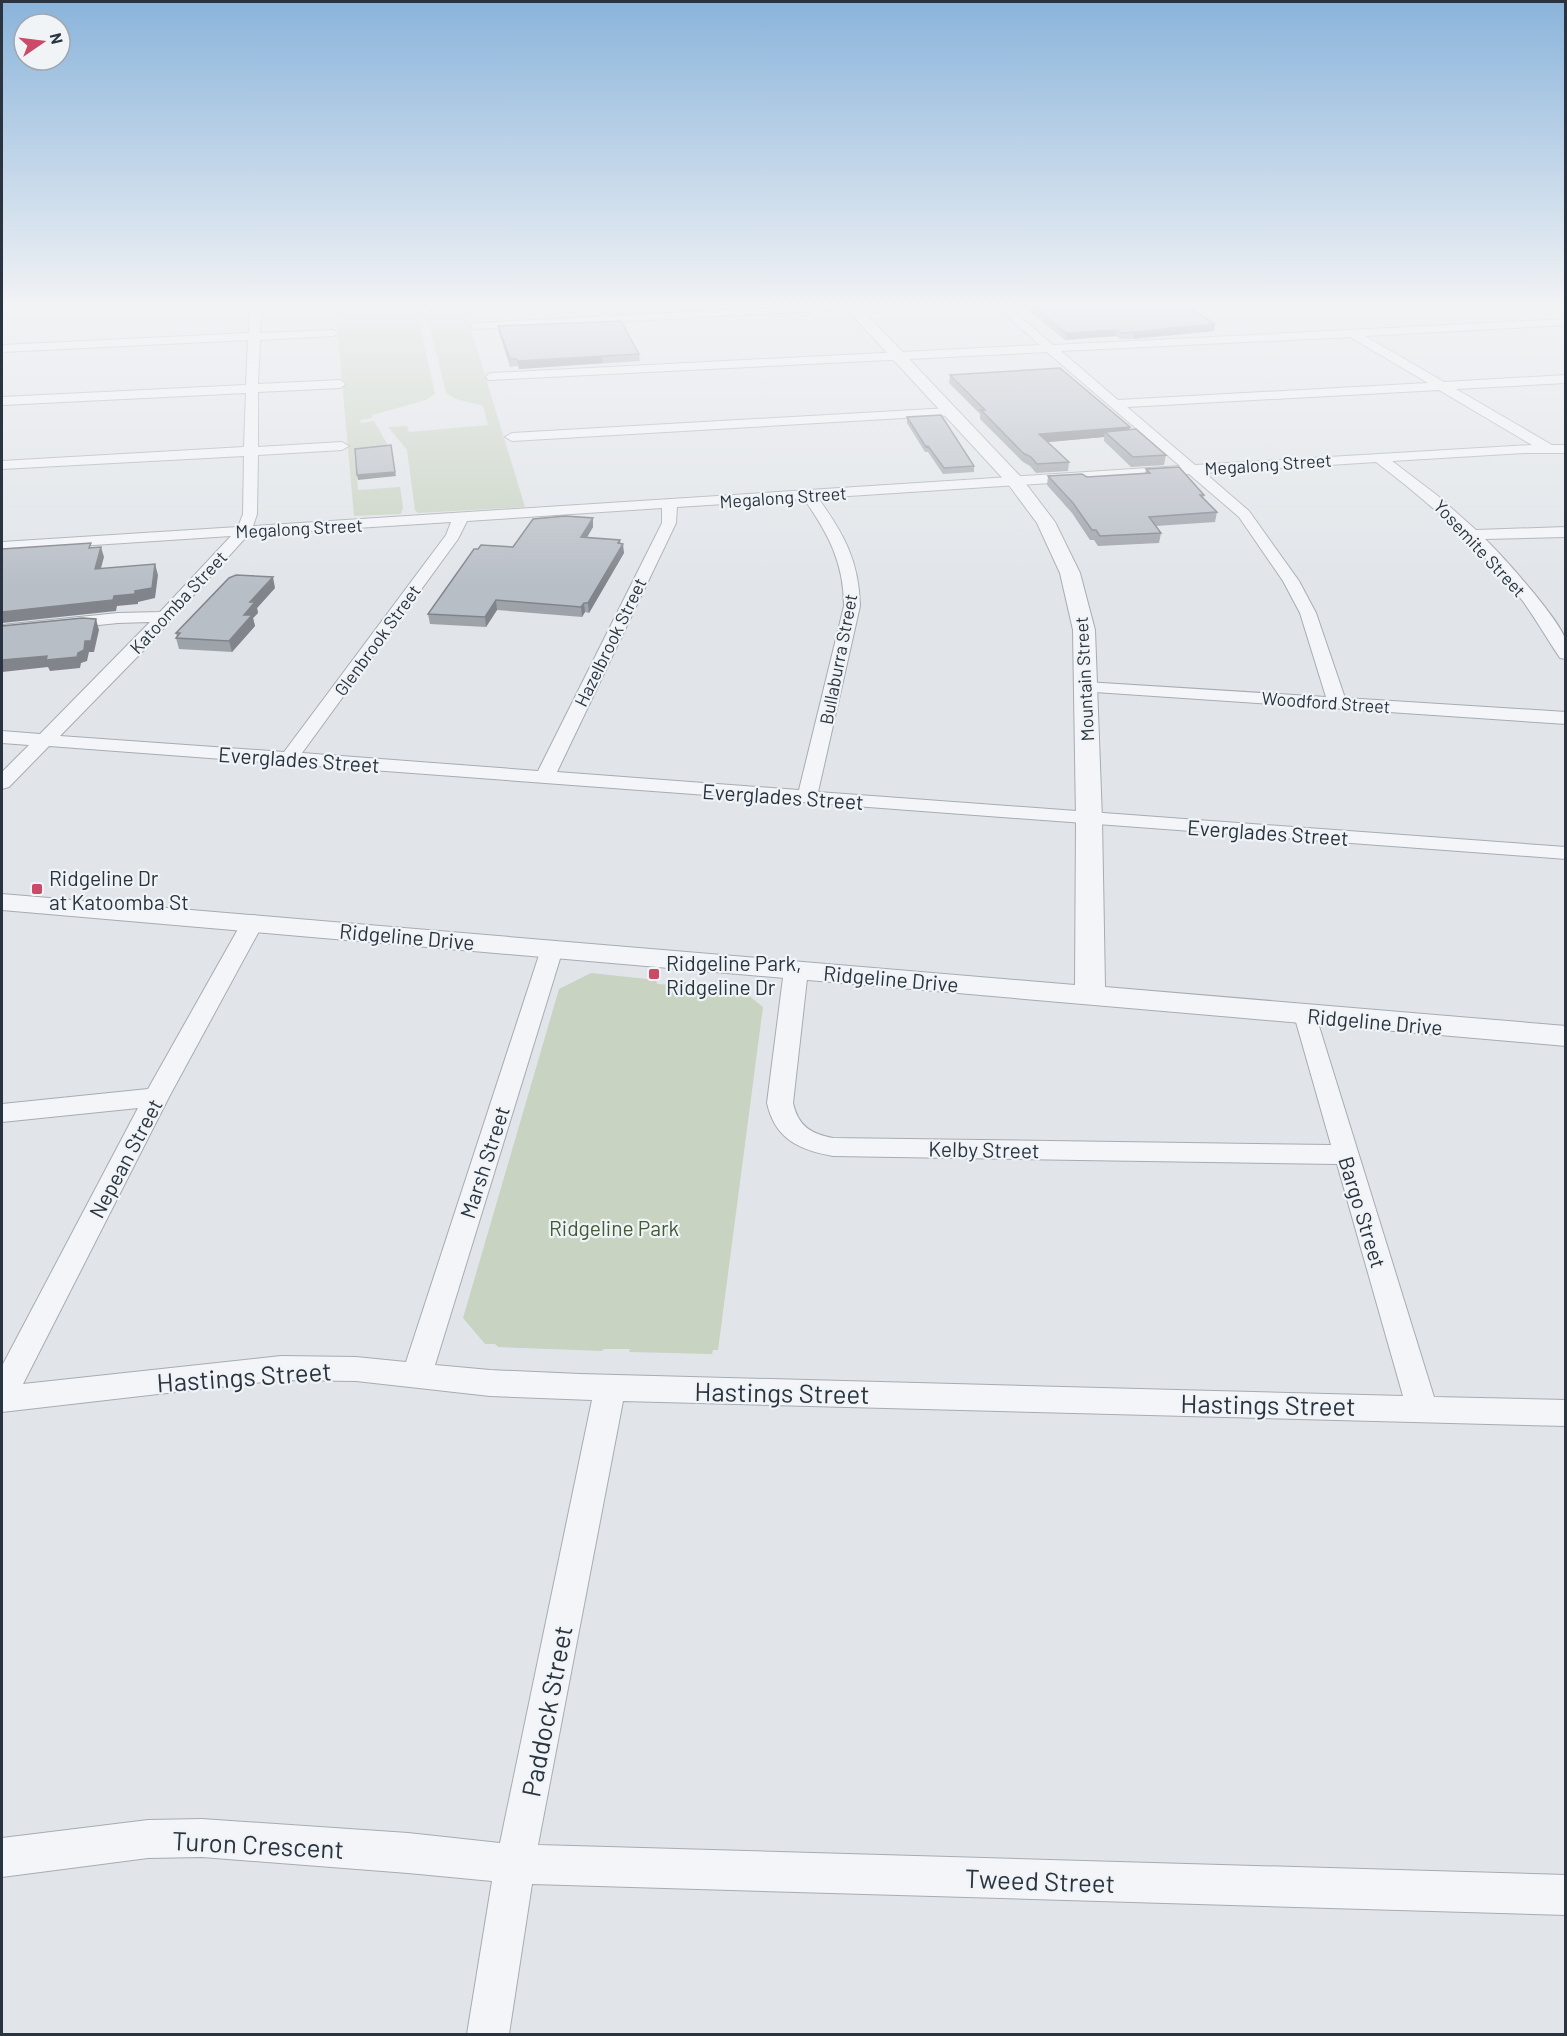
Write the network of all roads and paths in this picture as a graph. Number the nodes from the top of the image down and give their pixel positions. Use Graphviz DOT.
graph roads {
  1 [pos="64,398"];
  2 [pos="252,398"];
  3 [pos="936,398"];
  4 [pos="1108,398"];
  5 [pos="1224,398"];
  6 [pos="1463,398"];
  7 [pos="2,401"];
  8 [pos="1115,404"];
  9 [pos="949,412"];
  10 [pos="512,437"];
  11 [pos="342,446"];
  12 [pos="1549,448"];
  13 [pos="1566,449"];
  14 [pos="250,451"];
  15 [pos="1379,458"];
  16 [pos="2,465"];
  17 [pos="1193,469"];
  18 [pos="1014,480"];
  19 [pos="808,495"];
  20 [pos="670,505"];
  21 [pos="460,519"];
  22 [pos="244,531"];
  23 [pos="1566,532"];
  24 [pos="1471,535"];
  25 [pos="2,546"];
  26 [pos="164,617"];
  27 [pos="2,630"];
  28 [pos="1566,654"];
  29 [pos="1086,687"];
  30 [pos="1337,703"];
  31 [pos="1566,718"];
  32 [pos="2,737"];
  33 [pos="44,740"];
  34 [pos="289,758"];
  35 [pos="544,778"];
  36 [pos="2,783"];
  37 [pos="807,797"];
  38 [pos="1089,819"];
  39 [pos="1566,853"];
  40 [pos="2,902"];
  41 [pos="253,922"];
  42 [pos="552,949"];
  43 [pos="796,970"];
  44 [pos="1090,994"];
  45 [pos="1306,1015"];
  46 [pos="1566,1036"];
  47 [pos="156,1098"];
  48 [pos="2,1113"];
  49 [pos="1346,1155"];
  50 [pos="417,1375"];
  51 [pos="610,1388"];
  52 [pos="2,1397"];
  53 [pos="1422,1408"];
  54 [pos="1566,1413"];
  55 [pos="2,1858"];
  56 [pos="515,1864"];
  57 [pos="1566,1895"];
  58 [pos="488,2034"];
  1 -- 7 [label="street"];
  2 -- 14 [label="street, Katoomba Street"];
  3 -- 9 [label="street, Mountain Street"];
  4 -- 8 [label="street"];
  5 -- 8 [label="street"];
  6 -- 12 [label="street"];
  8 -- 17 [label="street"];
  9 -- 10 [label="street"];
  9 -- 18 [label="street, Mountain Street"];
  11 -- 14 [label="street"];
  12 -- 13 [label="street, Megalong Street"];
  12 -- 15 [label="street, Megalong Street"];
  14 -- 16 [label="street"];
  14 -- 22 [label="street, Katoomba Street"];
  15 -- 17 [label="street, Megalong Street"];
  15 -- 24 [label="street, Yosemite Street"];
  17 -- 18 [label="street, Megalong Street"];
  17 -- 30 [label="street"];
  18 -- 19 [label="street, Megalong Street"];
  18 -- 29 [label="street, Mountain Street"];
  19 -- 20 [label="street, Megalong Street"];
  19 -- 37 [label="street, Bullaburra Street"];
  20 -- 21 [label="street, Megalong Street"];
  20 -- 35 [label="street, Hazelbrook Street"];
  21 -- 22 [label="street, Megalong Street"];
  21 -- 34 [label="street, Glenbrook Street"];
  22 -- 25 [label="street, Megalong Street"];
  22 -- 26 [label="street, Katoomba Street"];
  23 -- 24 [label="street"];
  24 -- 28 [label="street, Yosemite Street"];
  26 -- 27 [label="street"];
  26 -- 33 [label="street, Katoomba Street"];
  29 -- 30 [label="street, Woodford Street"];
  29 -- 38 [label="street, Mountain Street"];
  30 -- 31 [label="street, Woodford Street"];
  32 -- 33 [label="street, Everglades Street"];
  33 -- 34 [label="street, Everglades Street"];
  33 -- 36 [label="street, Katoomba Street"];
  34 -- 35 [label="street, Everglades Street"];
  35 -- 37 [label="street, Everglades Street"];
  37 -- 38 [label="street, Everglades Street"];
  38 -- 39 [label="street, Everglades Street"];
  38 -- 44 [label="street, Mountain Street"];
  40 -- 41 [label="street, Ridgeline Drive"];
  41 -- 42 [label="street, Ridgeline Drive"];
  41 -- 47 [label="street, Nepean Street"];
  42 -- 43 [label="street, Ridgeline Drive"];
  42 -- 50 [label="street, Marsh Street"];
  43 -- 44 [label="street, Ridgeline Drive"];
  43 -- 49 [label="street, Kelby Street"];
  44 -- 45 [label="street, Ridgeline Drive"];
  45 -- 46 [label="street, Ridgeline Drive"];
  45 -- 49 [label="street, Bargo Street"];
  47 -- 48 [label="street"];
  47 -- 52 [label="street, Nepean Street"];
  49 -- 53 [label="street, Bargo Street"];
  50 -- 51 [label="street, Hastings Street"];
  50 -- 52 [label="street, Hastings Street"];
  51 -- 53 [label="street, Hastings Street"];
  51 -- 56 [label="street, Paddock Street"];
  53 -- 54 [label="street, Hastings Street"];
  55 -- 56 [label="street, Turon Crescent"];
  56 -- 57 [label="street, Tweed Street"];
  56 -- 58 [label="street, Paddock Street"];
}
